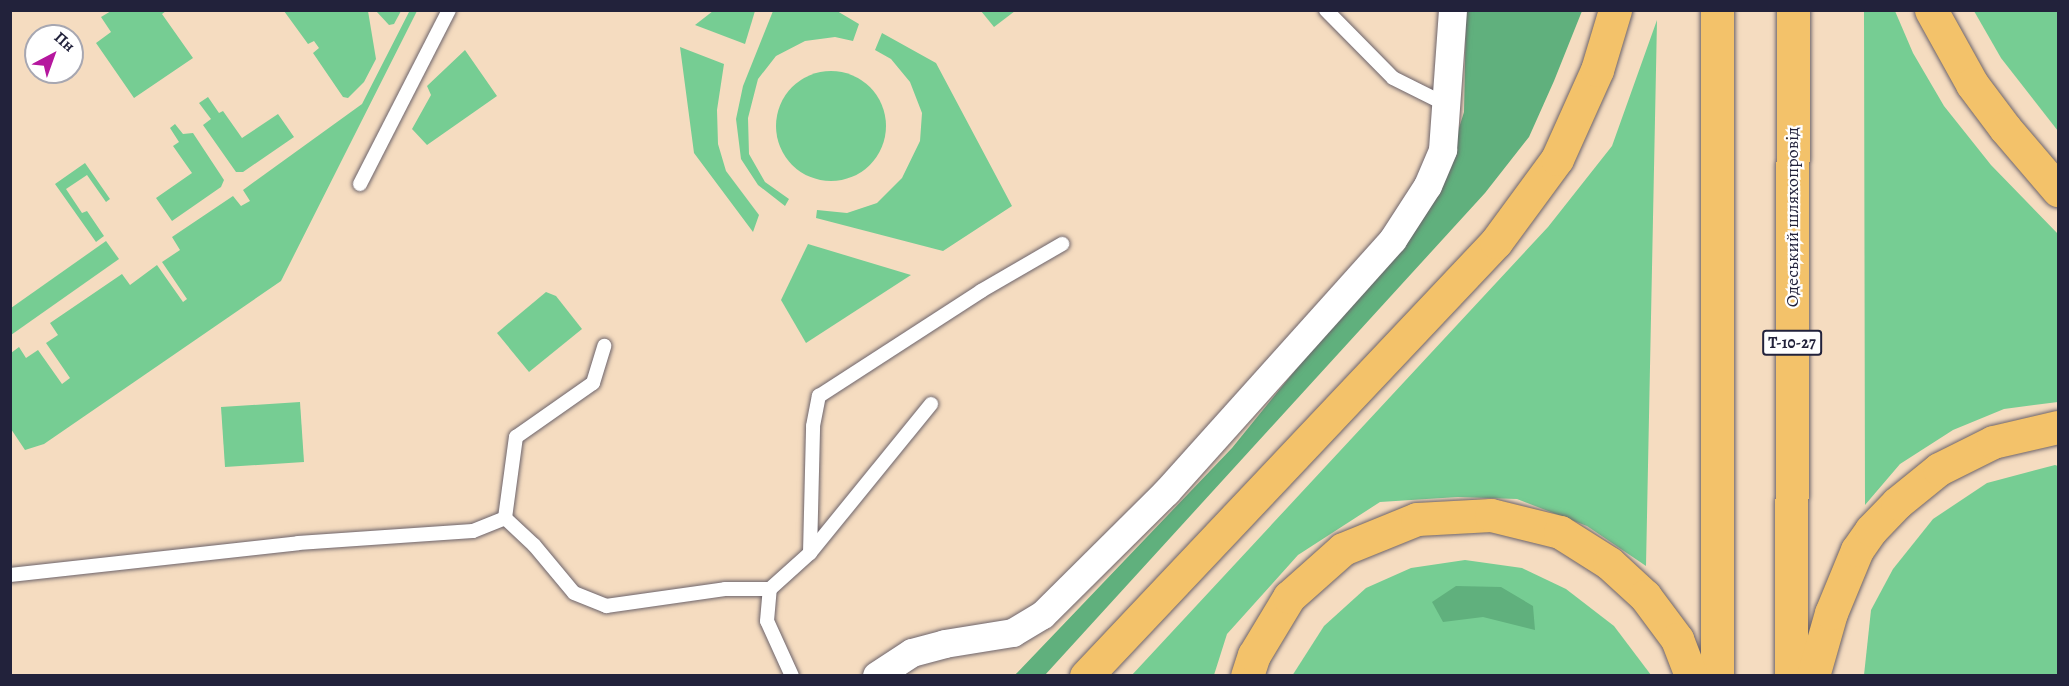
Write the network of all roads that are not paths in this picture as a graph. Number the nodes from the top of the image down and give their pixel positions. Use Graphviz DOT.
graph roads {
  1 [pos="449,10"];
  2 [pos="1326,10"];
  3 [pos="1454,10"];
  4 [pos="1616,10"];
  5 [pos="1717,10"];
  6 [pos="1793,10"];
  7 [pos="1930,10"];
  8 [pos="1448,103"];
  9 [pos="360,184"];
  10 [pos="2058,190"];
  11 [pos="1062,244"];
  12 [pos="604,346"];
  13 [pos="931,404"];
  14 [pos="2058,427"];
  15 [pos="505,518"];
  16 [pos="810,553"];
  17 [pos="10,575"];
  18 [pos="770,589"];
  19 [pos="792,675"];
  20 [pos="877,675"];
  21 [pos="1086,675"];
  22 [pos="1247,675"];
  23 [pos="1691,675"];
  24 [pos="1717,675"];
  25 [pos="1791,675"];
  26 [pos="1813,675"];
  1 -- 9 [label="lane"];
  2 -- 8 [label="lane"];
  3 -- 8 [label="street"];
  4 -- 21 [label="highway"];
  5 -- 24 [label="highway"];
  6 -- 25 [label="highway, Одеський шляхопровід / Т-10-27"];
  7 -- 10 [label="highway"];
  8 -- 20 [label="street"];
  11 -- 16 [label="lane"];
  12 -- 15 [label="lane"];
  13 -- 16 [label="lane"];
  14 -- 26 [label="highway"];
  15 -- 17 [label="lane"];
  15 -- 18 [label="lane"];
  16 -- 18 [label="lane"];
  18 -- 19 [label="lane"];
  22 -- 23 [label="highway"];
}
